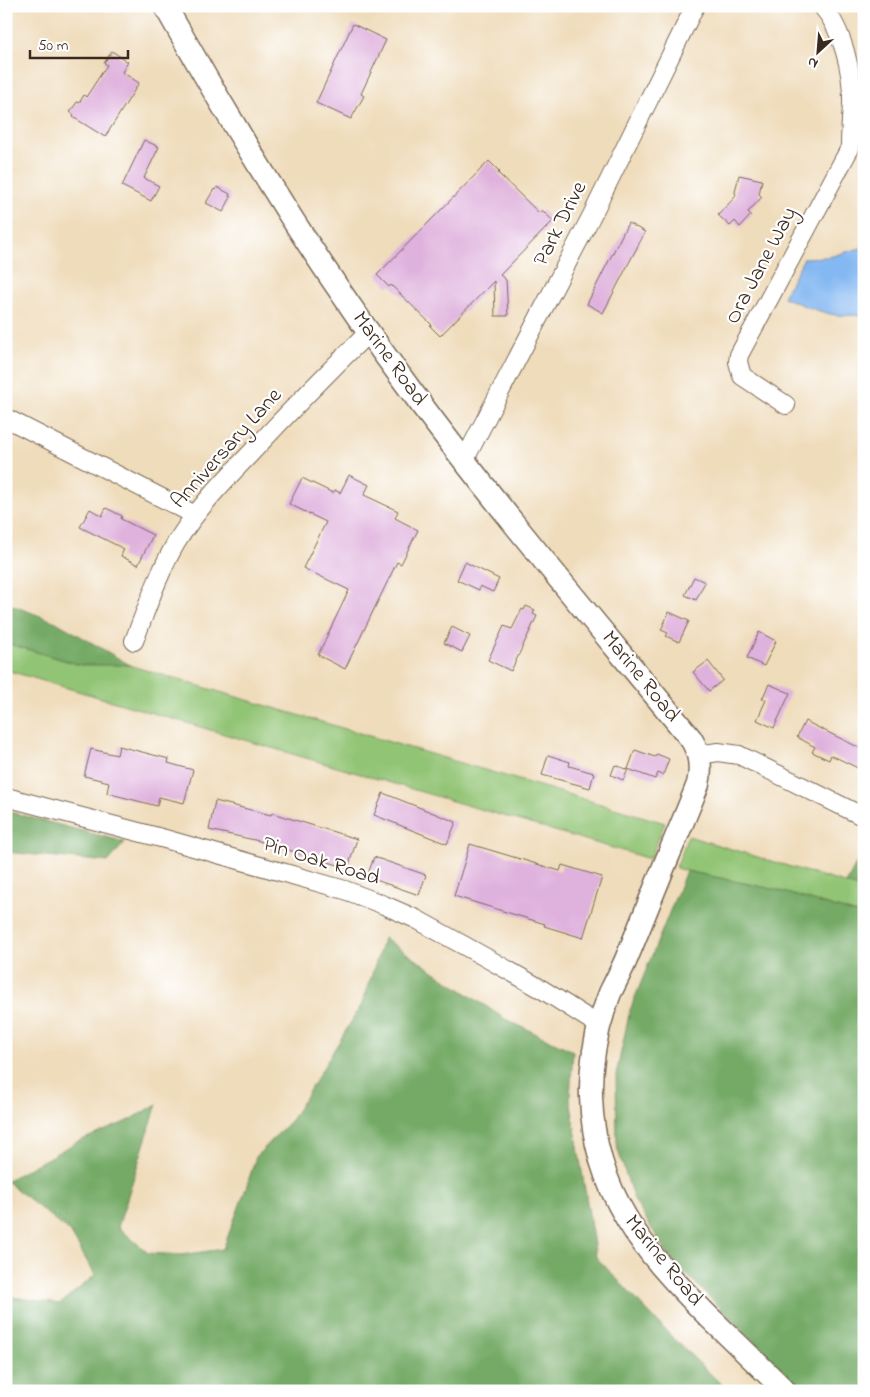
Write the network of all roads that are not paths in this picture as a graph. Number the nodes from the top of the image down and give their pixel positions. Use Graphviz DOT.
graph roads {
  1 [pos="165,6"];
  2 [pos="695,6"];
  3 [pos="822,6"];
  4 [pos="857,132"];
  5 [pos="369,332"];
  6 [pos="786,405"];
  7 [pos="6,418"];
  8 [pos="464,461"];
  9 [pos="195,515"];
  10 [pos="134,641"];
  11 [pos="699,755"];
  12 [pos="6,797"];
  13 [pos="864,817"];
  14 [pos="600,1026"];
  15 [pos="785,1391"];
  1 -- 5 [label="main road, Marine Road"];
  2 -- 8 [label="street, Park Drive"];
  3 -- 4 [label="street, Ora Jane Way"];
  4 -- 6 [label="street, Ora Jane Way"];
  5 -- 8 [label="main road, Marine Road"];
  5 -- 9 [label="street, Anniversary Lane"];
  7 -- 9 [label="street"];
  8 -- 11 [label="main road, Marine Road"];
  9 -- 10 [label="street, Anniversary Lane"];
  11 -- 13 [label="street"];
  11 -- 14 [label="main road, Marine Road"];
  12 -- 14 [label="street, Pin Oak Road"];
  14 -- 15 [label="main road, Marine Road"];
}
